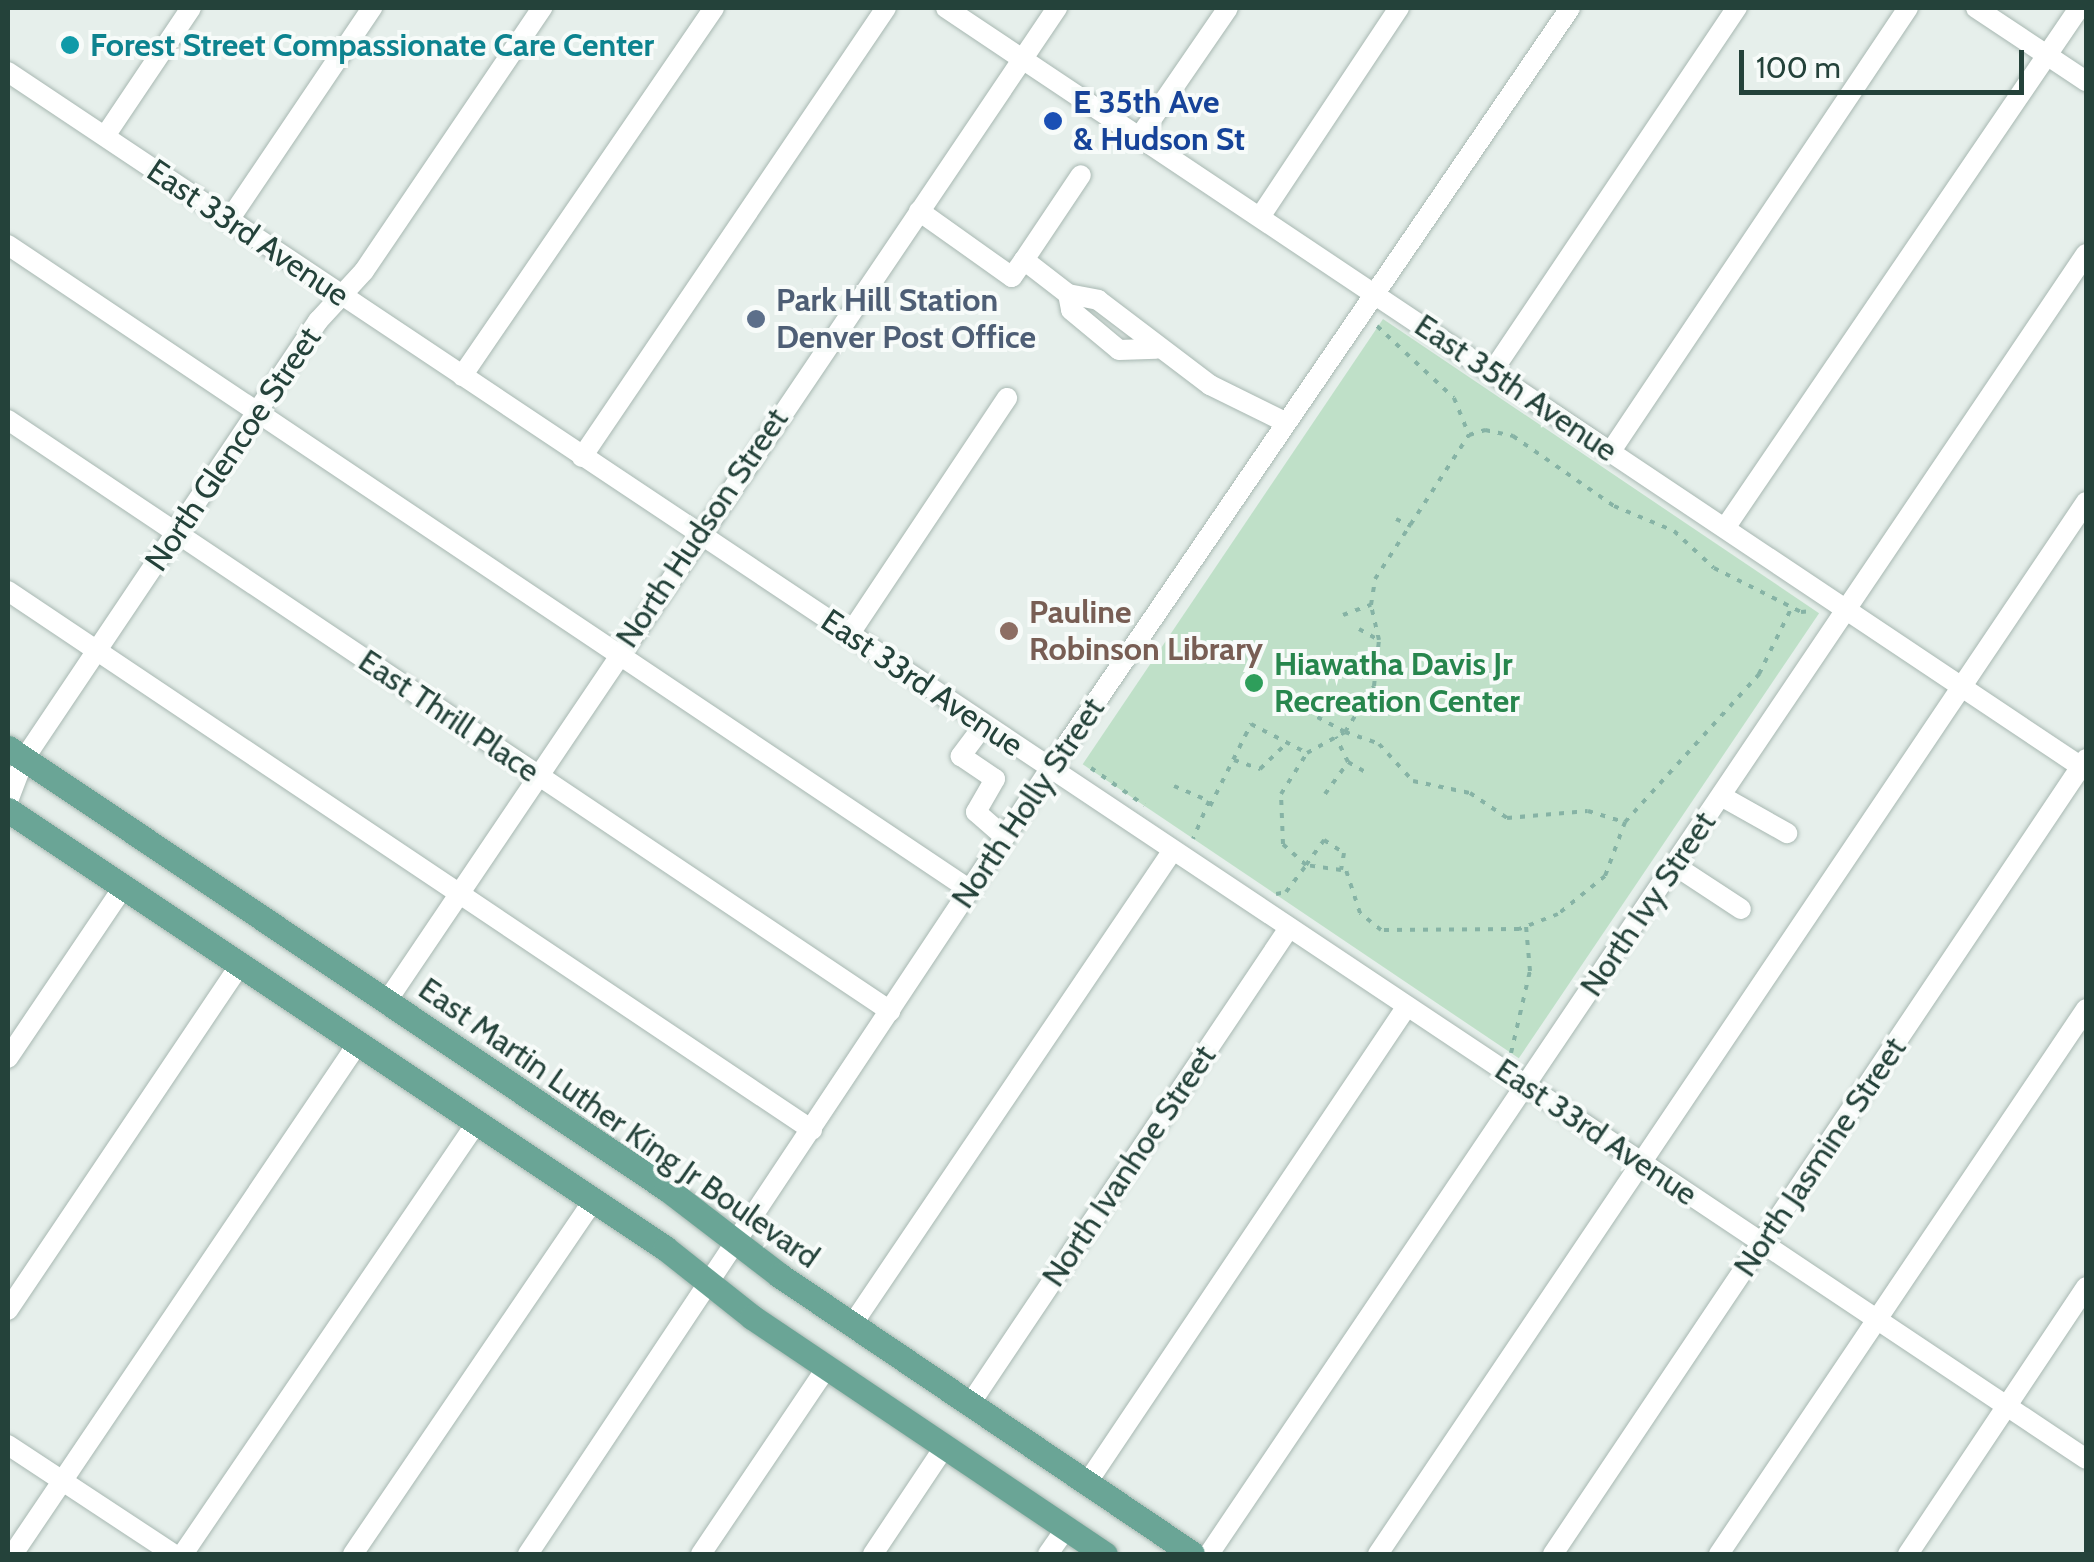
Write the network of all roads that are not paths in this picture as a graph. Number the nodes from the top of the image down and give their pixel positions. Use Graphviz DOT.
graph roads {
  1 [pos="191,8"];
  2 [pos="372,8"];
  3 [pos="542,8"];
  4 [pos="714,8"];
  5 [pos="886,8"];
  6 [pos="946,8"];
  7 [pos="1057,8"];
  8 [pos="1228,8"];
  9 [pos="1399,8"];
  10 [pos="1570,8"];
  11 [pos="1736,8"];
  12 [pos="1908,8"];
  13 [pos="1976,8"];
  14 [pos="2078,8"];
  15 [pos="2047,55"];
  16 [pos="1022,59"];
  17 [pos="8,72"];
  18 [pos="2086,82"];
  19 [pos="105,136"];
  20 [pos="1140,136"];
  21 [pos="1080,175"];
  22 [pos="919,210"];
  23 [pos="1260,217"];
  24 [pos="229,220"];
  25 [pos="8,245"];
  26 [pos="2086,254"];
  27 [pos="1024,260"];
  28 [pos="1068,294"];
  29 [pos="1375,294"];
  30 [pos="341,296"];
  31 [pos="1156,348"];
  32 [pos="1492,372"];
  33 [pos="462,376"];
  34 [pos="1007,398"];
  35 [pos="258,412"];
  36 [pos="8,420"];
  37 [pos="1285,422"];
  38 [pos="1610,451"];
  39 [pos="582,457"];
  40 [pos="2086,502"];
  41 [pos="1725,528"];
  42 [pos="177,532"];
  43 [pos="698,534"];
  44 [pos="8,591"];
  45 [pos="1846,610"];
  46 [pos="849,635"];
  47 [pos="97,651"];
  48 [pos="618,653"];
  49 [pos="1962,687"];
  50 [pos="984,725"];
  51 [pos="16,753"];
  52 [pos="2085,765"];
  53 [pos="1050,769"];
  54 [pos="536,774"];
  55 [pos="1721,796"];
  56 [pos="8,801"];
  57 [pos="8,810"];
  58 [pos="1787,833"];
  59 [pos="1005,837"];
  60 [pos="1172,850"];
  61 [pos="1674,865"];
  62 [pos="124,886"];
  63 [pos="970,890"];
  64 [pos="457,894"];
  65 [pos="1741,909"];
  66 [pos="1289,928"];
  67 [pos="241,963"];
  68 [pos="387,1001"];
  69 [pos="1406,1006"];
  70 [pos="2086,1010"];
  71 [pos="890,1011"];
  72 [pos="358,1043"];
  73 [pos="8,1058"];
  74 [pos="1526,1086"];
  75 [pos="477,1122"];
  76 [pos="812,1130"];
  77 [pos="1642,1163"];
  78 [pos="594,1200"];
  79 [pos="738,1242"];
  80 [pos="1762,1243"];
  81 [pos="710,1284"];
  82 [pos="2086,1287"];
  83 [pos="8,1310"];
  84 [pos="1876,1319"];
  85 [pos="852,1325"];
  86 [pos="826,1367"];
  87 [pos="970,1404"];
  88 [pos="2008,1406"];
  89 [pos="8,1445"];
  90 [pos="945,1446"];
  91 [pos="2086,1459"];
  92 [pos="62,1482"];
  93 [pos="1087,1483"];
  94 [pos="1066,1528"];
  95 [pos="12,1554"];
  96 [pos="174,1554"];
  97 [pos="183,1554"];
  98 [pos="353,1554"];
  99 [pos="528,1554"];
  100 [pos="701,1554"];
  101 [pos="872,1554"];
  102 [pos="1048,1554"];
  103 [pos="1105,1554"];
  104 [pos="1192,1554"];
  105 [pos="1208,1554"];
  106 [pos="1378,1554"];
  107 [pos="1552,1554"];
  108 [pos="1720,1554"];
  109 [pos="1908,1554"];
  1 -- 19 [label="street"];
  2 -- 24 [label="street"];
  3 -- 30 [label="street, North Glencoe Street"];
  4 -- 33 [label="street"];
  5 -- 39 [label="street"];
  6 -- 16 [label="street, East 35th Avenue"];
  7 -- 16 [label="street, North Hudson Street"];
  8 -- 20 [label="street"];
  9 -- 23 [label="street"];
  10 -- 29 [label="street, North Holly Street"];
  11 -- 32 [label="street"];
  12 -- 38 [label="street"];
  13 -- 15 [label="street"];
  14 -- 15 [label="street"];
  15 -- 18 [label="street"];
  15 -- 41 [label="street"];
  16 -- 20 [label="street, East 35th Avenue"];
  16 -- 22 [label="street, North Hudson Street"];
  17 -- 19 [label="street, East 33rd Avenue"];
  19 -- 24 [label="street, East 33rd Avenue"];
  20 -- 23 [label="street, East 35th Avenue"];
  21 -- 27 [label="street"];
  22 -- 27 [label="street"];
  22 -- 43 [label="street, North Hudson Street"];
  23 -- 29 [label="street, East 35th Avenue"];
  24 -- 30 [label="street, East 33rd Avenue"];
  25 -- 35 [label="street"];
  26 -- 45 [label="street, North Ivy Street"];
  27 -- 28 [label="street"];
  28 -- 31 [label="street"];
  28 -- 31 [label="street"];
  29 -- 32 [label="street, East 35th Avenue"];
  29 -- 37 [label="street, North Holly Street"];
  30 -- 33 [label="street, East 33rd Avenue"];
  30 -- 35 [label="street, North Glencoe Street"];
  31 -- 37 [label="street"];
  32 -- 38 [label="street, East 35th Avenue"];
  33 -- 39 [label="street, East 33rd Avenue"];
  34 -- 46 [label="street"];
  35 -- 42 [label="street, North Glencoe Street"];
  35 -- 48 [label="street"];
  36 -- 42 [label="street, East Thrill Place"];
  37 -- 53 [label="street, North Holly Street"];
  38 -- 41 [label="street, East 35th Avenue"];
  39 -- 43 [label="street, East 33rd Avenue"];
  40 -- 49 [label="street"];
  41 -- 45 [label="street, East 35th Avenue"];
  42 -- 47 [label="street, North Glencoe Street"];
  42 -- 54 [label="street, East Thrill Place"];
  43 -- 46 [label="street, East 33rd Avenue"];
  43 -- 48 [label="street, North Hudson Street"];
  44 -- 47 [label="street"];
  45 -- 49 [label="street, East 35th Avenue"];
  45 -- 55 [label="street, North Ivy Street"];
  46 -- 50 [label="street, East 33rd Avenue"];
  47 -- 51 [label="street, North Glencoe Street"];
  47 -- 64 [label="street"];
  48 -- 54 [label="street, North Hudson Street"];
  48 -- 63 [label="street"];
  49 -- 52 [label="street, East 35th Avenue"];
  49 -- 77 [label="street"];
  50 -- 53 [label="street, East 33rd Avenue"];
  50 -- 59 [label="street"];
  51 -- 56 [label="street, North Glencoe Street"];
  51 -- 68 [label="main road, East Martin Luther King Jr Boulevard"];
  52 -- 80 [label="street, North Jasmine Street"];
  53 -- 59 [label="street, North Holly Street"];
  53 -- 60 [label="street, East 33rd Avenue"];
  54 -- 64 [label="street, North Hudson Street"];
  54 -- 71 [label="street, East Thrill Place"];
  55 -- 58 [label="street"];
  55 -- 61 [label="street, North Ivy Street"];
  57 -- 62 [label="main road"];
  59 -- 63 [label="street, North Holly Street"];
  60 -- 66 [label="street, East 33rd Avenue"];
  60 -- 85 [label="street"];
  61 -- 65 [label="street"];
  61 -- 74 [label="street, North Ivy Street"];
  62 -- 67 [label="main road"];
  62 -- 73 [label="street"];
  63 -- 71 [label="street, North Holly Street"];
  64 -- 68 [label="street, North Hudson Street"];
  64 -- 76 [label="street"];
  66 -- 69 [label="street, East 33rd Avenue"];
  66 -- 87 [label="street, North Ivanhoe Street"];
  67 -- 72 [label="main road"];
  67 -- 83 [label="street"];
  68 -- 79 [label="main road, East Martin Luther King Jr Boulevard"];
  69 -- 74 [label="street, East 33rd Avenue"];
  69 -- 93 [label="street"];
  70 -- 84 [label="street"];
  71 -- 76 [label="street, North Holly Street"];
  72 -- 75 [label="main road"];
  72 -- 92 [label="street"];
  74 -- 77 [label="street, East 33rd Avenue"];
  74 -- 105 [label="street, North Ivy Street"];
  75 -- 78 [label="main road"];
  75 -- 97 [label="street"];
  76 -- 79 [label="street, North Holly Street"];
  77 -- 80 [label="street, East 33rd Avenue"];
  77 -- 106 [label="street"];
  78 -- 81 [label="main road"];
  78 -- 98 [label="street"];
  79 -- 81 [label="street, North Holly Street"];
  79 -- 85 [label="main road, East Martin Luther King Jr Boulevard"];
  80 -- 84 [label="street, East 33rd Avenue"];
  80 -- 107 [label="street, North Jasmine Street"];
  81 -- 86 [label="main road"];
  81 -- 99 [label="street, North Holly Street"];
  82 -- 88 [label="street"];
  84 -- 88 [label="street, East 33rd Avenue"];
  84 -- 108 [label="street"];
  85 -- 87 [label="main road, East Martin Luther King Jr Boulevard"];
  86 -- 90 [label="main road"];
  86 -- 100 [label="street"];
  87 -- 93 [label="main road, East Martin Luther King Jr Boulevard"];
  88 -- 91 [label="street, East 33rd Avenue"];
  88 -- 109 [label="street"];
  89 -- 92 [label="street"];
  90 -- 94 [label="main road"];
  90 -- 101 [label="street"];
  92 -- 95 [label="street"];
  92 -- 96 [label="street"];
  93 -- 104 [label="main road, East Martin Luther King Jr Boulevard"];
  94 -- 102 [label="street"];
  94 -- 103 [label="main road"];
}
